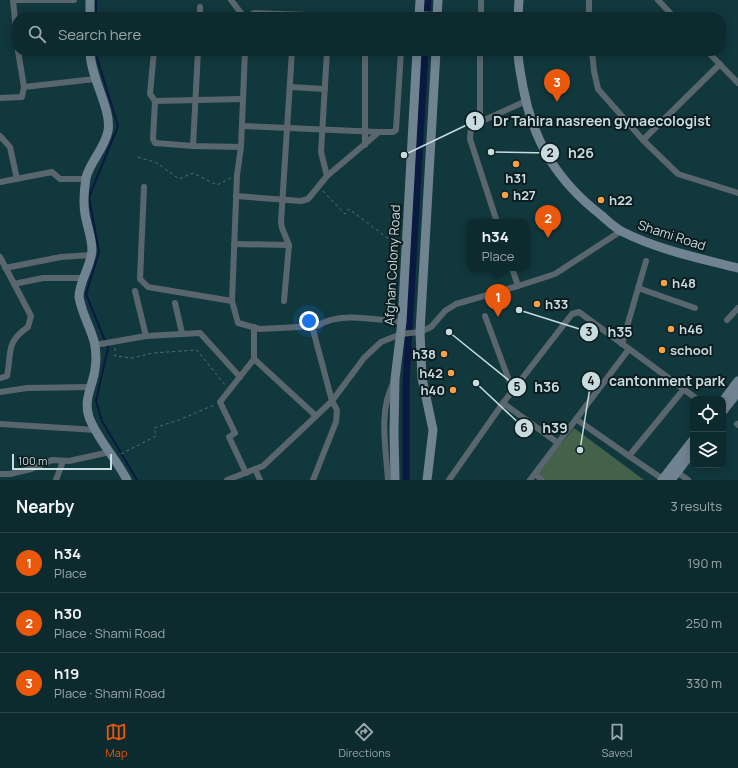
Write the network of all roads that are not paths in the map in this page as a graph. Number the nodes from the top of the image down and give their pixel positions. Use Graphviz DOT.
graph roads {
  1 [pos="13,0"];
  2 [pos="74,0"];
  3 [pos="90,0"];
  4 [pos="231,0"];
  5 [pos="420,0"];
  6 [pos="438,0"];
  7 [pos="481,0"];
  8 [pos="518,0"];
  9 [pos="589,0"];
  10 [pos="658,0"];
  11 [pos="200,7"];
  12 [pos="14,12"];
  13 [pos="90,12"];
  14 [pos="200,12"];
  15 [pos="240,12"];
  16 [pos="419,12"];
  17 [pos="437,12"];
  18 [pos="481,12"];
  19 [pos="518,12"];
  20 [pos="589,12"];
  21 [pos="669,12"];
  22 [pos="19,56"];
  23 [pos="90,56"];
  24 [pos="154,56"];
  25 [pos="198,56"];
  26 [pos="245,56"];
  27 [pos="292,56"];
  28 [pos="327,56"];
  29 [pos="365,56"];
  30 [pos="401,56"];
  31 [pos="417,56"];
  32 [pos="436,56"];
  33 [pos="480,56"];
  34 [pos="518,56"];
  35 [pos="592,56"];
  36 [pos="712,56"];
  37 [pos="720,64"];
  38 [pos="95,79"];
  39 [pos="738,83"];
  40 [pos="24,87"];
  41 [pos="290,87"];
  42 [pos="325,89"];
  43 [pos="0,98"];
  44 [pos="242,99"];
  45 [pos="196,101"];
  46 [pos="526,101"];
  47 [pos="155,102"];
  48 [pos="480,122"];
  49 [pos="242,126"];
  50 [pos="287,129"];
  51 [pos="321,131"];
  52 [pos="364,132"];
  53 [pos="379,132"];
  54 [pos="0,136"];
  55 [pos="643,140"];
  56 [pos="365,145"];
  57 [pos="193,146"];
  58 [pos="241,147"];
  59 [pos="327,176"];
  60 [pos="17,179"];
  61 [pos="86,179"];
  62 [pos="0,182"];
  63 [pos="144,187"];
  64 [pos="738,193"];
  65 [pos="236,196"];
  66 [pos="283,200"];
  67 [pos="496,219"];
  68 [pos="621,231"];
  69 [pos="234,244"];
  70 [pos="289,246"];
  71 [pos="91,255"];
  72 [pos="0,257"];
  73 [pos="646,261"];
  74 [pos="5,268"];
  75 [pos="738,268"];
  76 [pos="513,271"];
  77 [pos="84,278"];
  78 [pos="14,284"];
  79 [pos="518,286"];
  80 [pos="638,288"];
  81 [pos="135,291"];
  82 [pos="232,301"];
  83 [pos="284,301"];
  84 [pos="174,303"];
  85 [pos="695,308"];
  86 [pos="738,308"];
  87 [pos="485,316"];
  88 [pos="727,320"];
  89 [pos="402,322"];
  90 [pos="312,326"];
  91 [pos="254,327"];
  92 [pos="182,333"];
  93 [pos="417,333"];
  94 [pos="403,334"];
  95 [pos="146,336"];
  96 [pos="622,344"];
  97 [pos="95,345"];
  98 [pos="629,349"];
  99 [pos="254,358"];
  100 [pos="240,377"];
  101 [pos="0,378"];
  102 [pos="395,379"];
  103 [pos="738,382"];
  104 [pos="90,387"];
  105 [pos="684,389"];
  106 [pos="513,391"];
  107 [pos="0,392"];
  108 [pos="738,392"];
  109 [pos="694,396"];
  110 [pos="726,397"];
  111 [pos="332,401"];
  112 [pos="504,403"];
  113 [pos="726,407"];
  114 [pos="316,416"];
  115 [pos="576,419"];
  116 [pos="0,424"];
  117 [pos="96,430"];
  118 [pos="558,443"];
  119 [pos="690,444"];
  120 [pos="114,454"];
  121 [pos="690,455"];
  122 [pos="629,456"];
  123 [pos="63,461"];
  124 [pos="255,469"];
  125 [pos="17,472"];
  126 [pos="677,472"];
  127 [pos="246,473"];
  128 [pos="0,474"];
  129 [pos="535,474"];
  130 [pos="17,480"];
  131 [pos="56,480"];
  132 [pos="127,480"];
  133 [pos="227,480"];
  134 [pos="260,480"];
  135 [pos="313,480"];
  136 [pos="388,480"];
  137 [pos="395,480"];
  138 [pos="427,480"];
  139 [pos="449,480"];
  140 [pos="530,480"];
  141 [pos="542,480"];
  142 [pos="665,480"];
  143 [pos="688,480"];
  1 -- 2 [label="street"];
  1 -- 12 [label="street"];
  3 -- 13 [label="street"];
  4 -- 15 [label="street"];
  5 -- 16 [label="street"];
  6 -- 17 [label="street"];
  7 -- 18 [label="street"];
  8 -- 19 [label="street"];
  9 -- 20 [label="street"];
  10 -- 21 [label="street"];
  11 -- 14 [label="street"];
  22 -- 40 [label="street"];
  23 -- 38 [label="street"];
  24 -- 47 [label="street"];
  25 -- 45 [label="street"];
  26 -- 44 [label="street"];
  27 -- 41 [label="street"];
  28 -- 42 [label="street"];
  29 -- 52 [label="street"];
  30 -- 53 [label="street"];
  31 -- 89 [label="street, Afghan Colony Road"];
  32 -- 93 [label="street"];
  33 -- 48 [label="street"];
  34 -- 46 [label="street, Shami Road"];
  35 -- 55 [label="street"];
  36 -- 37 [label="street"];
  37 -- 39 [label="street"];
  37 -- 55 [label="street"];
  38 -- 40 [label="street"];
  38 -- 61 [label="street"];
  40 -- 43 [label="street"];
  41 -- 42 [label="street"];
  41 -- 50 [label="street"];
  42 -- 51 [label="street"];
  44 -- 45 [label="street"];
  44 -- 49 [label="street"];
  45 -- 47 [label="street"];
  45 -- 57 [label="street"];
  46 -- 48 [label="street"];
  46 -- 68 [label="street, Shami Road"];
  47 -- 57 [label="street"];
  48 -- 67 [label="street"];
  49 -- 50 [label="street"];
  49 -- 58 [label="street"];
  50 -- 51 [label="street"];
  50 -- 66 [label="street"];
  51 -- 52 [label="street"];
  51 -- 59 [label="street"];
  52 -- 53 [label="street"];
  52 -- 56 [label="street"];
  53 -- 56 [label="street"];
  54 -- 60 [label="street"];
  55 -- 64 [label="street"];
  56 -- 59 [label="street"];
  57 -- 58 [label="street"];
  58 -- 65 [label="street"];
  59 -- 66 [label="street"];
  60 -- 61 [label="street"];
  60 -- 62 [label="street"];
  61 -- 71 [label="street"];
  63 -- 82 [label="street"];
  65 -- 66 [label="street"];
  65 -- 69 [label="street"];
  66 -- 70 [label="street"];
  68 -- 75 [label="street, Shami Road"];
  68 -- 79 [label="street"];
  69 -- 70 [label="street"];
  69 -- 82 [label="street"];
  70 -- 83 [label="street"];
  71 -- 74 [label="street"];
  71 -- 77 [label="street"];
  72 -- 74 [label="street"];
  73 -- 80 [label="street"];
  74 -- 78 [label="street"];
  76 -- 79 [label="street"];
  77 -- 78 [label="street"];
  77 -- 97 [label="street"];
  78 -- 101 [label="street"];
  79 -- 93 [label="street"];
  80 -- 85 [label="street"];
  80 -- 96 [label="street"];
  81 -- 95 [label="street"];
  82 -- 91 [label="street"];
  84 -- 92 [label="street"];
  86 -- 88 [label="street"];
  87 -- 106 [label="street"];
  89 -- 90 [label="street"];
  89 -- 94 [label="street, Afghan Colony Road"];
  90 -- 91 [label="street"];
  90 -- 111 [label="street"];
  91 -- 99 [label="street"];
  92 -- 95 [label="street"];
  92 -- 100 [label="street"];
  93 -- 94 [label="street"];
  93 -- 138 [label="street"];
  94 -- 102 [label="street, Afghan Colony Road"];
  94 -- 111 [label="street"];
  95 -- 97 [label="street"];
  96 -- 98 [label="street"];
  96 -- 106 [label="street"];
  97 -- 104 [label="street"];
  98 -- 105 [label="street"];
  98 -- 115 [label="street"];
  99 -- 100 [label="street"];
  99 -- 114 [label="street"];
  100 -- 127 [label="street"];
  102 -- 136 [label="street"];
  102 -- 137 [label="street, Afghan Colony Road"];
  103 -- 110 [label="street"];
  104 -- 107 [label="street"];
  104 -- 117 [label="street"];
  105 -- 109 [label="street"];
  105 -- 122 [label="street"];
  106 -- 112 [label="street"];
  108 -- 113 [label="street"];
  111 -- 114 [label="street"];
  111 -- 135 [label="street"];
  112 -- 118 [label="street"];
  112 -- 139 [label="street"];
  114 -- 124 [label="street"];
  115 -- 118 [label="street"];
  115 -- 122 [label="street"];
  116 -- 117 [label="street"];
  117 -- 120 [label="street"];
  118 -- 129 [label="street"];
  119 -- 142 [label="street"];
  120 -- 123 [label="street"];
  120 -- 132 [label="street"];
  121 -- 126 [label="street"];
  122 -- 142 [label="street"];
  123 -- 125 [label="street"];
  123 -- 131 [label="street"];
  124 -- 127 [label="street"];
  124 -- 134 [label="street"];
  125 -- 128 [label="street"];
  125 -- 130 [label="street"];
  126 -- 142 [label="street"];
  126 -- 143 [label="street"];
  127 -- 133 [label="street"];
  129 -- 140 [label="street"];
  129 -- 141 [label="street"];
}
